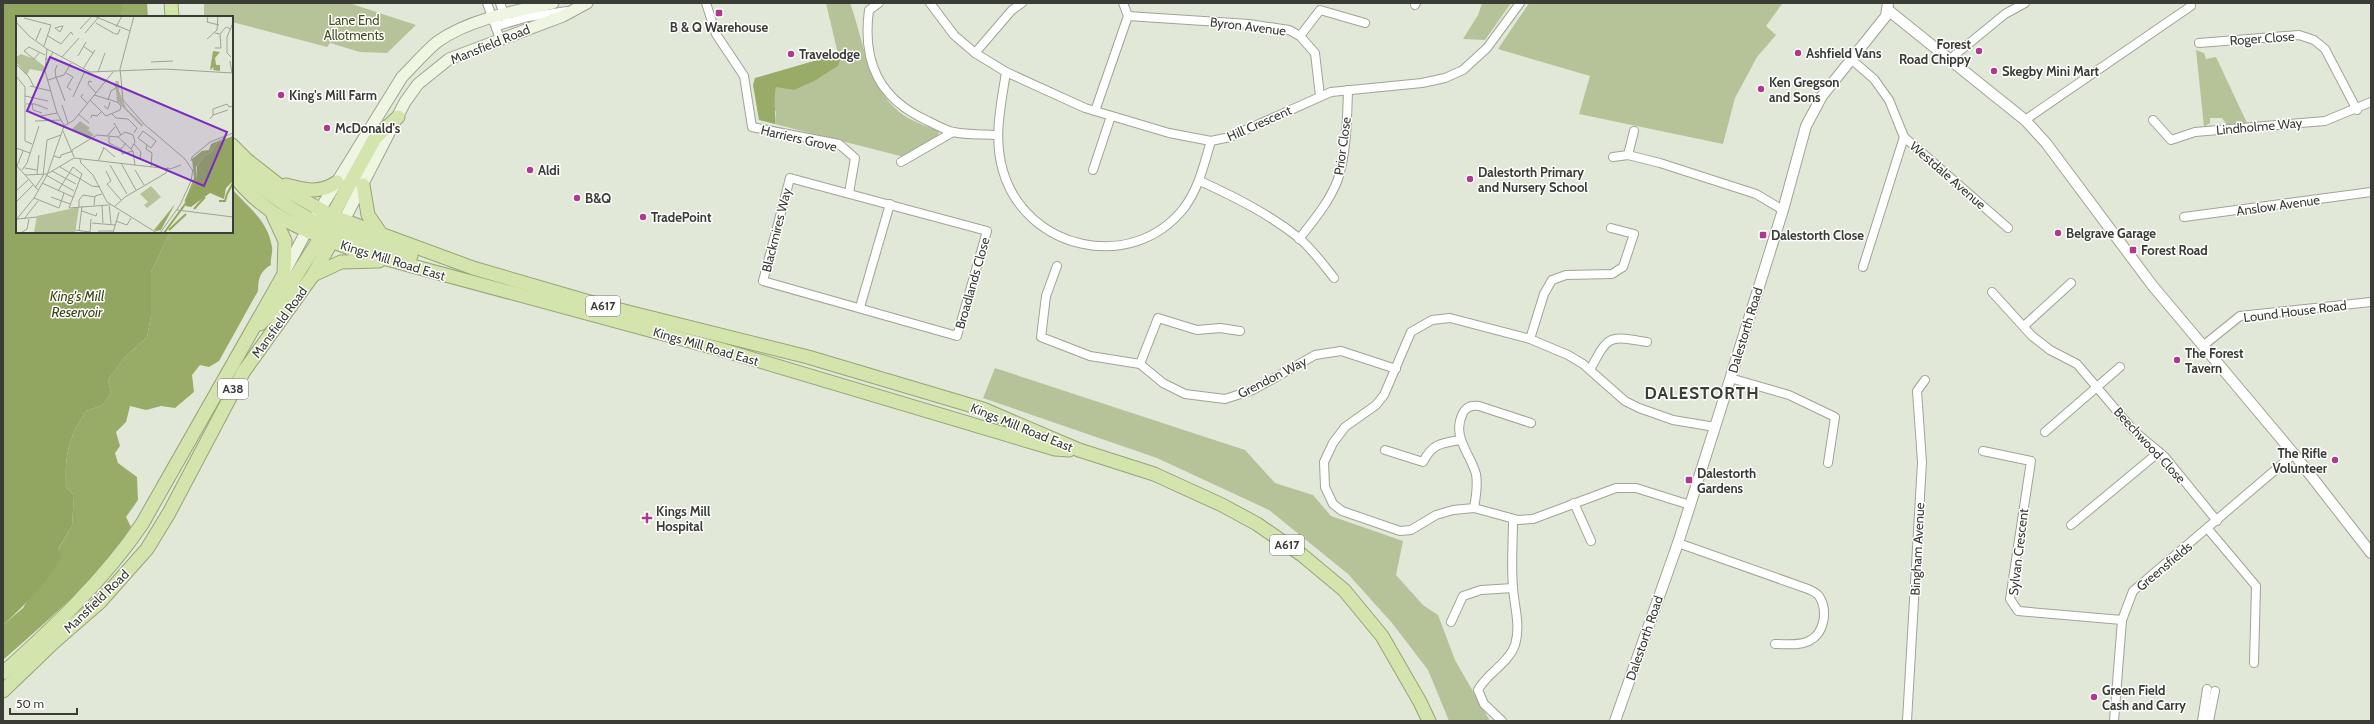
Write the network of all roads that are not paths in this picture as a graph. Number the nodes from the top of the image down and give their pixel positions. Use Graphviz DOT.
graph roads {
  1 [pos="171,3"];
  2 [pos="487,3"];
  3 [pos="500,3"];
  4 [pos="553,3"];
  5 [pos="587,3"];
  6 [pos="706,3"];
  7 [pos="879,3"];
  8 [pos="930,3"];
  9 [pos="1022,3"];
  10 [pos="1122,3"];
  11 [pos="1520,3"];
  12 [pos="2025,3"];
  13 [pos="2191,6"];
  14 [pos="1888,7"];
  15 [pos="172,16"];
  16 [pos="1128,16"];
  17 [pos="491,19"];
  18 [pos="1365,22"];
  19 [pos="508,25"];
  20 [pos="1300,36"];
  21 [pos="500,40"];
  22 [pos="2200,43"];
  23 [pos="975,53"];
  24 [pos="1950,59"];
  25 [pos="1852,60"];
  26 [pos="1006,72"];
  27 [pos="1348,90"];
  28 [pos="1320,96"];
  29 [pos="2371,102"];
  30 [pos="2357,110"];
  31 [pos="1096,111"];
  32 [pos="1112,116"];
  33 [pos="398,117"];
  34 [pos="2025,120"];
  35 [pos="2154,120"];
  36 [pos="1634,131"];
  37 [pos="953,132"];
  38 [pos="996,135"];
  39 [pos="1904,137"];
  40 [pos="1210,141"];
  41 [pos="233,146"];
  42 [pos="233,154"];
  43 [pos="1628,155"];
  44 [pos="1613,157"];
  45 [pos="901,162"];
  46 [pos="1093,170"];
  47 [pos="233,174"];
  48 [pos="790,178"];
  49 [pos="1200,181"];
  50 [pos="337,182"];
  51 [pos="276,183"];
  52 [pos="363,185"];
  53 [pos="2371,192"];
  54 [pos="849,194"];
  55 [pos="890,204"];
  56 [pos="1783,210"];
  57 [pos="272,213"];
  58 [pos="2184,217"];
  59 [pos="326,226"];
  60 [pos="1611,228"];
  61 [pos="2008,228"];
  62 [pos="381,234"];
  63 [pos="1299,239"];
  64 [pos="394,260"];
  65 [pos="1057,266"];
  66 [pos="1863,267"];
  67 [pos="284,274"];
  68 [pos="314,275"];
  69 [pos="1334,278"];
  70 [pos="463,281"];
  71 [pos="763,282"];
  72 [pos="2071,283"];
  73 [pos="1992,292"];
  74 [pos="2371,302"];
  75 [pos="860,307"];
  76 [pos="2024,326"];
  77 [pos="1240,331"];
  78 [pos="249,335"];
  79 [pos="1530,339"];
  80 [pos="1647,342"];
  81 [pos="2204,345"];
  82 [pos="1140,364"];
  83 [pos="2120,367"];
  84 [pos="1396,369"];
  85 [pos="1590,370"];
  86 [pos="1730,378"];
  87 [pos="1925,380"];
  88 [pos="2097,387"];
  89 [pos="1531,423"];
  90 [pos="1715,427"];
  91 [pos="2045,432"];
  92 [pos="1460,440"];
  93 [pos="1079,450"];
  94 [pos="1386,450"];
  95 [pos="1983,451"];
  96 [pos="2159,452"];
  97 [pos="2294,454"];
  98 [pos="1828,463"];
  99 [pos="1574,503"];
  100 [pos="1690,505"];
  101 [pos="1474,508"];
  102 [pos="1514,519"];
  103 [pos="2217,521"];
  104 [pos="2071,525"];
  105 [pos="2208,529"];
  106 [pos="1591,542"];
  107 [pos="1678,543"];
  108 [pos="2371,553"];
  109 [pos="1513,588"];
  110 [pos="2122,620"];
  111 [pos="1451,622"];
  112 [pos="1775,644"];
  113 [pos="2254,663"];
  114 [pos="3,673"];
  115 [pos="3,691"];
  116 [pos="1428,721"];
  117 [pos="1502,721"];
  118 [pos="1615,721"];
  119 [pos="1907,721"];
  120 [pos="2114,721"];
  121 [pos="2202,721"];
  122 [pos="2209,721"];
  1 -- 15 [label="highway"];
  2 -- 17 [label="street"];
  3 -- 19 [label="street"];
  4 -- 19 [label="main road, Mansfield Road"];
  5 -- 19 [label="main road, Mansfield Road"];
  6 -- 54 [label="street, Harriers Grove"];
  7 -- 37 [label="street"];
  8 -- 23 [label="street, Hill Crescent"];
  9 -- 23 [label="street"];
  10 -- 16 [label="street"];
  11 -- 27 [label="street, Hill Crescent"];
  12 -- 24 [label="street"];
  13 -- 34 [label="street"];
  14 -- 24 [label="street"];
  14 -- 25 [label="street, Dalestorth Road"];
  16 -- 20 [label="street, Byron Avenue"];
  16 -- 31 [label="street"];
  17 -- 19 [label="main road, Mansfield Road"];
  17 -- 21 [label="street"];
  17 -- 50 [label="main road, Mansfield Road"];
  18 -- 20 [label="street"];
  19 -- 21 [label="main road, Mansfield Road"];
  20 -- 28 [label="street, Byron Avenue"];
  21 -- 33 [label="main road, Mansfield Road"];
  22 -- 30 [label="street, Roger Close"];
  23 -- 26 [label="street, Hill Crescent"];
  24 -- 34 [label="street"];
  25 -- 39 [label="street, Westdale Avenue"];
  25 -- 56 [label="street, Dalestorth Road"];
  26 -- 31 [label="street, Hill Crescent"];
  26 -- 38 [label="street"];
  27 -- 28 [label="street, Hill Crescent"];
  27 -- 63 [label="street, Prior Close"];
  28 -- 40 [label="street, Hill Crescent"];
  29 -- 30 [label="street, Lindholme Way"];
  30 -- 35 [label="street, Lindholme Way"];
  31 -- 32 [label="street, Hill Crescent"];
  32 -- 40 [label="street, Hill Crescent"];
  32 -- 46 [label="street"];
  33 -- 52 [label="main road, Mansfield Road"];
  33 -- 59 [label="highway"];
  34 -- 81 [label="street"];
  36 -- 43 [label="street"];
  37 -- 38 [label="street"];
  37 -- 45 [label="street"];
  38 -- 49 [label="street"];
  39 -- 61 [label="street, Westdale Avenue"];
  39 -- 66 [label="street"];
  40 -- 49 [label="street"];
  41 -- 51 [label="highway, A617"];
  42 -- 59 [label="highway"];
  43 -- 44 [label="street"];
  43 -- 56 [label="street"];
  47 -- 57 [label="highway"];
  48 -- 54 [label="street, Broadlands Close"];
  48 -- 71 [label="street, Blackmires Way"];
  49 -- 63 [label="street"];
  50 -- 51 [label="highway"];
  50 -- 59 [label="main road, Mansfield Road"];
  51 -- 59 [label="highway, A617"];
  52 -- 59 [label="main road, Mansfield Road"];
  52 -- 62 [label="highway"];
  53 -- 58 [label="street, Anslow Avenue"];
  54 -- 55 [label="street, Broadlands Close"];
  55 -- 75 [label="street"];
  55 -- 75 [label="street, Broadlands Close"];
  56 -- 86 [label="street, Dalestorth Road"];
  57 -- 59 [label="highway, A617"];
  57 -- 67 [label="highway"];
  59 -- 62 [label="highway, Kings Mill Road East / A617"];
  59 -- 64 [label="highway, Kings Mill Road East / A617"];
  59 -- 67 [label="main road, Mansfield Road"];
  59 -- 68 [label="highway, Mansfield Road / A38"];
  59 -- 70 [label="highway"];
  59 -- 78 [label="highway"];
  60 -- 79 [label="street"];
  62 -- 93 [label="highway, Kings Mill Road East / A617"];
  63 -- 69 [label="street"];
  64 -- 68 [label="highway"];
  64 -- 70 [label="highway, Kings Mill Road East / A617"];
  65 -- 82 [label="street"];
  67 -- 78 [label="highway, Mansfield Road / A38"];
  68 -- 115 [label="highway, Mansfield Road / A38"];
  70 -- 93 [label="highway, Kings Mill Road East / A617"];
  71 -- 75 [label="street, Broadlands Close"];
  72 -- 76 [label="street"];
  73 -- 76 [label="street, Beechwood Close"];
  74 -- 81 [label="street, Lound House Road"];
  76 -- 88 [label="street, Beechwood Close"];
  77 -- 82 [label="street"];
  78 -- 114 [label="highway, Mansfield Road / A38"];
  79 -- 84 [label="street"];
  79 -- 85 [label="street"];
  80 -- 85 [label="street"];
  81 -- 97 [label="street"];
  82 -- 84 [label="street, Grendon Way"];
  83 -- 88 [label="street"];
  84 -- 101 [label="street"];
  85 -- 90 [label="street"];
  86 -- 90 [label="street, Dalestorth Road"];
  86 -- 98 [label="street"];
  87 -- 119 [label="street, Bingham Avenue"];
  88 -- 91 [label="street"];
  88 -- 96 [label="street, Beechwood Close"];
  89 -- 92 [label="street"];
  90 -- 100 [label="street, Dalestorth Road"];
  92 -- 94 [label="street"];
  92 -- 101 [label="street"];
  93 -- 116 [label="highway, Kings Mill Road East / A617"];
  95 -- 110 [label="street, Sylvan Crescent"];
  96 -- 103 [label="street, Beechwood Close"];
  96 -- 104 [label="street"];
  97 -- 103 [label="street, Greensfields"];
  97 -- 108 [label="street"];
  99 -- 100 [label="street"];
  99 -- 102 [label="street"];
  99 -- 106 [label="street"];
  100 -- 107 [label="street, Dalestorth Road"];
  101 -- 102 [label="street"];
  102 -- 109 [label="street"];
  103 -- 105 [label="street, Greensfields"];
  105 -- 110 [label="street, Greensfields"];
  105 -- 113 [label="street"];
  107 -- 112 [label="street"];
  107 -- 118 [label="street, Dalestorth Road"];
  109 -- 111 [label="street"];
  109 -- 117 [label="street"];
  110 -- 120 [label="street, Greensfields"];
  121 -- 122 [label="street"];
}
